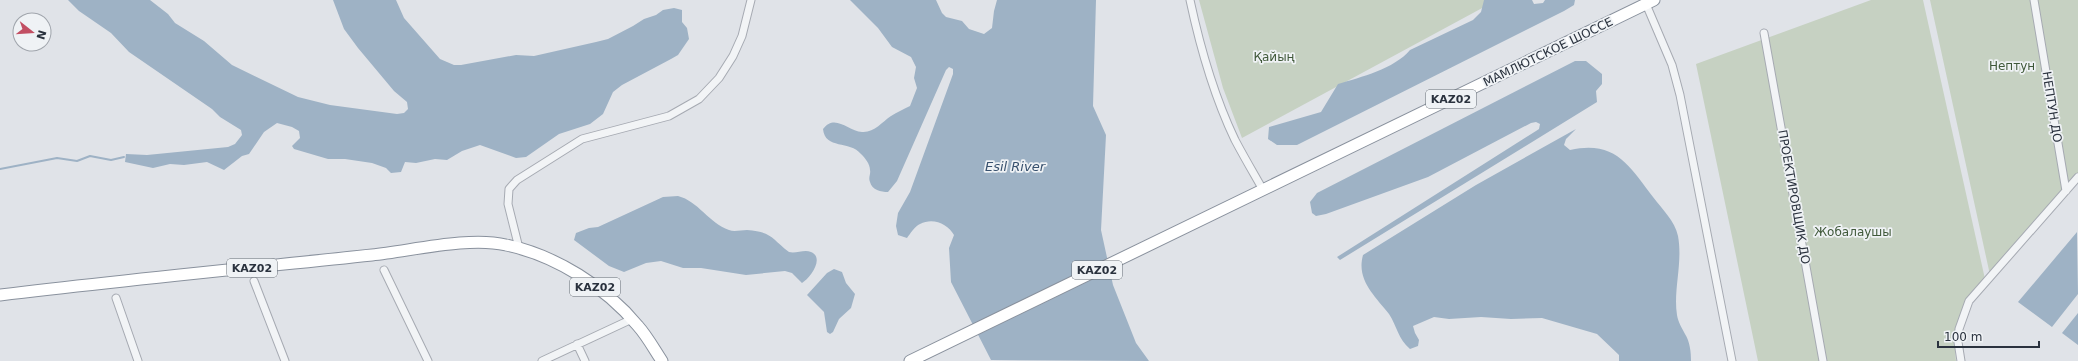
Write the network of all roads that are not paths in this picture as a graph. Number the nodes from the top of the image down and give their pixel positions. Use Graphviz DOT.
graph roads {
  1 [pos="751,0"];
  2 [pos="1190,0"];
  3 [pos="2034,0"];
  4 [pos="1650,2"];
  5 [pos="1764,34"];
  6 [pos="2078,177"];
  7 [pos="1264,190"];
  8 [pos="2066,191"];
  9 [pos="519,248"];
  10 [pos="384,270"];
  11 [pos="254,281"];
  12 [pos="0,295"];
  13 [pos="116,298"];
  14 [pos="632,319"];
  15 [pos="577,344"];
  16 [pos="138,361"];
  17 [pos="285,361"];
  18 [pos="428,361"];
  19 [pos="542,361"];
  20 [pos="585,361"];
  21 [pos="662,361"];
  22 [pos="910,361"];
  23 [pos="1732,361"];
  24 [pos="1823,361"];
  25 [pos="1961,361"];
  1 -- 9 [label="street"];
  2 -- 7 [label="street"];
  3 -- 8 [label="street, НЕПТУН ДО"];
  4 -- 7 [label="highway, МАМЛЮТСКОЕ ШОССЕ / KAZ02"];
  4 -- 23 [label="street"];
  5 -- 24 [label="street, ПРОЕКТИРОВЩИК ДО"];
  6 -- 8 [label="street"];
  7 -- 22 [label="highway, МАМЛЮТСКОЕ ШОССЕ / KAZ02"];
  8 -- 25 [label="street"];
  9 -- 12 [label="highway, KAZ02"];
  9 -- 14 [label="highway, KAZ02"];
  10 -- 18 [label="street"];
  11 -- 17 [label="street"];
  13 -- 16 [label="street"];
  14 -- 15 [label="street"];
  14 -- 21 [label="highway, KAZ02"];
  15 -- 19 [label="street"];
  15 -- 20 [label="street"];
}
